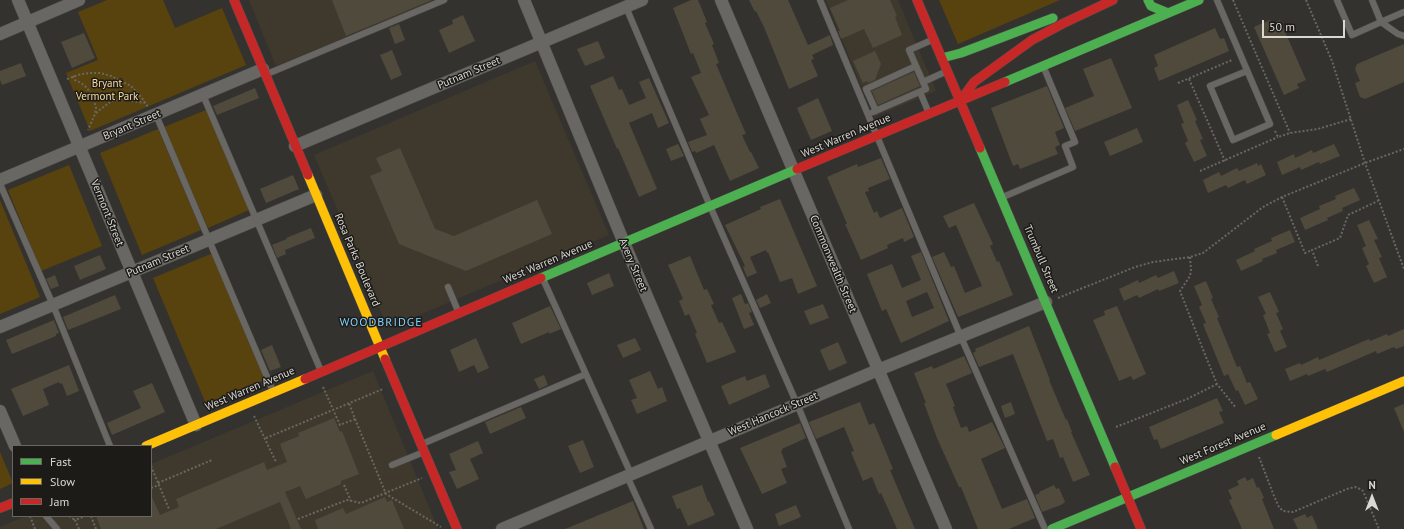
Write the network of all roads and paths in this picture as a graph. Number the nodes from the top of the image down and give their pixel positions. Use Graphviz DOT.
graph roads {
  1 [pos="18,0"];
  2 [pos="79,0"];
  3 [pos="234,0"];
  4 [pos="444,0"];
  5 [pos="524,0"];
  6 [pos="642,0"];
  7 [pos="721,0"];
  8 [pos="820,0"];
  9 [pos="917,0"];
  10 [pos="1099,0"];
  11 [pos="1113,0"];
  12 [pos="1148,0"];
  13 [pos="1199,0"];
  14 [pos="1217,0"];
  15 [pos="1233,0"];
  16 [pos="1306,0"];
  17 [pos="1337,0"];
  18 [pos="1372,0"];
  19 [pos="626,7"];
  20 [pos="1168,12"];
  21 [pos="1404,12"];
  22 [pos="27,22"];
  23 [pos="1381,22"];
  24 [pos="0,34"];
  25 [pos="1404,36"];
  26 [pos="934,39"];
  27 [pos="541,43"];
  28 [pos="942,58"];
  29 [pos="1232,60"];
  30 [pos="1043,65"];
  31 [pos="916,66"];
  32 [pos="947,71"];
  33 [pos="1247,71"];
  34 [pos="264,72"];
  35 [pos="73,76"];
  36 [pos="67,79"];
  37 [pos="1189,79"];
  38 [pos="923,82"];
  39 [pos="1178,83"];
  40 [pos="920,92"];
  41 [pos="203,95"];
  42 [pos="959,101"];
  43 [pos="145,103"];
  44 [pos="152,111"];
  45 [pos="876,111"];
  46 [pos="96,114"];
  47 [pos="869,114"];
  48 [pos="929,114"];
  49 [pos="1351,119"];
  50 [pos="1270,124"];
  51 [pos="88,130"];
  52 [pos="1290,132"];
  53 [pos="878,136"];
  54 [pos="1278,137"];
  55 [pos="296,146"];
  56 [pos="80,147"];
  57 [pos="1404,149"];
  58 [pos="1225,161"];
  59 [pos="1365,163"];
  60 [pos="794,171"];
  61 [pos="1200,171"];
  62 [pos="0,180"];
  63 [pos="0,184"];
  64 [pos="316,195"];
  65 [pos="1282,197"];
  66 [pos="1001,198"];
  67 [pos="1378,201"];
  68 [pos="710,206"];
  69 [pos="256,219"];
  70 [pos="210,239"];
  71 [pos="624,243"];
  72 [pos="1312,250"];
  73 [pos="1190,257"];
  74 [pos="1318,266"];
  75 [pos="1404,269"];
  76 [pos="131,272"];
  77 [pos="542,277"];
  78 [pos="448,287"];
  79 [pos="1046,302"];
  80 [pos="53,305"];
  81 [pos="458,313"];
  82 [pos="0,327"];
  83 [pos="961,337"];
  84 [pos="381,347"];
  85 [pos="878,370"];
  86 [pos="321,372"];
  87 [pos="586,374"];
  88 [pos="1404,381"];
  89 [pos="1218,384"];
  90 [pos="323,386"];
  91 [pos="385,388"];
  92 [pos="274,392"];
  93 [pos="349,403"];
  94 [pos="797,404"];
  95 [pos="1236,408"];
  96 [pos="333,410"];
  97 [pos="0,411"];
  98 [pos="254,415"];
  99 [pos="355,419"];
  100 [pos="196,425"];
  101 [pos="1116,427"];
  102 [pos="266,438"];
  103 [pos="709,441"];
  104 [pos="15,445"];
  105 [pos="110,445"];
  106 [pos="148,445"];
  107 [pos="423,448"];
  108 [pos="1259,456"];
  109 [pos="212,460"];
  110 [pos="276,462"];
  111 [pos="392,465"];
  112 [pos="152,469"];
  113 [pos="629,475"];
  114 [pos="423,478"];
  115 [pos="158,484"];
  116 [pos="344,485"];
  117 [pos="152,487"];
  118 [pos="386,494"];
  119 [pos="1127,497"];
  120 [pos="351,501"];
  121 [pos="12,502"];
  122 [pos="0,508"];
  123 [pos="169,509"];
  124 [pos="30,517"];
  125 [pos="47,517"];
  126 [pos="70,517"];
  127 [pos="82,517"];
  128 [pos="91,517"];
  129 [pos="298,519"];
  130 [pos="75,520"];
  131 [pos="35,529"];
  132 [pos="57,529"];
  133 [pos="79,529"];
  134 [pos="96,529"];
  135 [pos="444,529"];
  136 [pos="457,529"];
  137 [pos="502,529"];
  138 [pos="651,529"];
  139 [pos="747,529"];
  140 [pos="849,529"];
  141 [pos="946,529"];
  142 [pos="1045,529"];
  143 [pos="1052,529"];
  144 [pos="1141,529"];
  145 [pos="1379,529"];
  1 -- 22 [label="street, Vermont Street"];
  2 -- 22 [label="street"];
  3 -- 34 [label="main road, Rosa Parks Boulevard"];
  4 -- 34 [label="lane"];
  5 -- 27 [label="street, Avery Street"];
  6 -- 19 [label="street, Putnam Street"];
  7 -- 60 [label="street, Commonwealth Street"];
  8 -- 47 [label="lane"];
  9 -- 26 [label="main road, Trumbull Street"];
  10 -- 28 [label="main road"];
  11 -- 42 [label="main road, West Warren Avenue"];
  12 -- 20 [label="main road"];
  13 -- 20 [label="main road, West Warren Avenue"];
  14 -- 33 [label="lane"];
  15 -- 52 [label="path"];
  16 -- 49 [label="path"];
  17 -- 23 [label="lane"];
  18 -- 23 [label="lane"];
  19 -- 27 [label="street, Putnam Street"];
  19 -- 68 [label="lane"];
  20 -- 30 [label="main road, West Warren Avenue"];
  21 -- 23 [label="lane"];
  22 -- 24 [label="street"];
  22 -- 56 [label="street, Vermont Street"];
  23 -- 25 [label="lane"];
  26 -- 28 [label="main road, Trumbull Street"];
  26 -- 31 [label="lane"];
  27 -- 55 [label="street, Putnam Street"];
  27 -- 71 [label="street, Avery Street"];
  28 -- 32 [label="main road, Trumbull Street"];
  29 -- 37 [label="path"];
  30 -- 42 [label="main road, West Warren Avenue"];
  30 -- 66 [label="lane"];
  31 -- 38 [label="lane"];
  31 -- 45 [label="lane"];
  32 -- 38 [label="lane"];
  32 -- 42 [label="main road, Trumbull Street"];
  33 -- 50 [label="lane"];
  33 -- 50 [label="lane"];
  34 -- 41 [label="street, Bryant Street"];
  34 -- 55 [label="main road, Rosa Parks Boulevard"];
  35 -- 36 [label="path"];
  35 -- 43 [label="path"];
  35 -- 46 [label="path"];
  37 -- 39 [label="path"];
  37 -- 58 [label="path"];
  38 -- 40 [label="lane"];
  40 -- 45 [label="lane"];
  40 -- 48 [label="lane"];
  41 -- 44 [label="street, Bryant Street"];
  41 -- 69 [label="lane"];
  42 -- 48 [label="main road, West Warren Avenue"];
  42 -- 66 [label="main road, Trumbull Street"];
  43 -- 44 [label="path"];
  43 -- 46 [label="path"];
  44 -- 56 [label="street, Bryant Street"];
  44 -- 70 [label="lane"];
  45 -- 47 [label="lane"];
  46 -- 51 [label="path"];
  47 -- 53 [label="lane"];
  48 -- 53 [label="main road, West Warren Avenue"];
  49 -- 52 [label="path"];
  49 -- 59 [label="path"];
  50 -- 54 [label="path"];
  52 -- 54 [label="path"];
  53 -- 60 [label="main road, West Warren Avenue"];
  53 -- 83 [label="lane"];
  54 -- 58 [label="path"];
  55 -- 64 [label="main road, Rosa Parks Boulevard"];
  56 -- 62 [label="street, Bryant Street"];
  56 -- 76 [label="street, Vermont Street"];
  57 -- 59 [label="path"];
  58 -- 61 [label="path"];
  59 -- 65 [label="path"];
  59 -- 67 [label="path"];
  60 -- 68 [label="main road, West Warren Avenue"];
  60 -- 85 [label="street, Commonwealth Street"];
  63 -- 80 [label="lane"];
  64 -- 69 [label="street, Putnam Street"];
  64 -- 84 [label="main road, Rosa Parks Boulevard"];
  65 -- 72 [label="path"];
  65 -- 73 [label="path"];
  66 -- 79 [label="main road, Trumbull Street"];
  67 -- 72 [label="path"];
  67 -- 75 [label="path"];
  68 -- 71 [label="main road, West Warren Avenue"];
  68 -- 94 [label="lane"];
  69 -- 70 [label="street, Putnam Street"];
  69 -- 86 [label="lane"];
  70 -- 76 [label="street, Putnam Street"];
  70 -- 92 [label="lane"];
  71 -- 77 [label="main road, West Warren Avenue"];
  71 -- 103 [label="street, Avery Street"];
  72 -- 74 [label="path"];
  73 -- 79 [label="path"];
  73 -- 89 [label="path"];
  76 -- 80 [label="street, Putnam Street"];
  76 -- 100 [label="street, Vermont Street"];
  77 -- 81 [label="main road, West Warren Avenue"];
  77 -- 87 [label="lane"];
  78 -- 81 [label="lane"];
  79 -- 83 [label="street, West Hancock Street"];
  79 -- 119 [label="main road, Trumbull Street"];
  80 -- 82 [label="street, Putnam Street"];
  80 -- 105 [label="lane"];
  81 -- 84 [label="main road, West Warren Avenue"];
  83 -- 85 [label="street, West Hancock Street"];
  83 -- 142 [label="lane"];
  84 -- 86 [label="main road, West Warren Avenue"];
  84 -- 107 [label="main road, Rosa Parks Boulevard"];
  85 -- 94 [label="street, West Hancock Street"];
  85 -- 141 [label="street, Commonwealth Street"];
  86 -- 92 [label="main road, West Warren Avenue"];
  87 -- 107 [label="lane"];
  87 -- 113 [label="lane"];
  88 -- 119 [label="main road, West Forest Avenue"];
  89 -- 95 [label="path"];
  89 -- 101 [label="path"];
  90 -- 96 [label="path"];
  91 -- 93 [label="path"];
  92 -- 100 [label="main road, West Warren Avenue"];
  93 -- 96 [label="path"];
  93 -- 99 [label="path"];
  94 -- 103 [label="street, West Hancock Street"];
  94 -- 140 [label="lane"];
  96 -- 99 [label="path"];
  96 -- 102 [label="path"];
  97 -- 104 [label="street"];
  98 -- 102 [label="path"];
  99 -- 118 [label="path"];
  100 -- 106 [label="main road, West Warren Avenue"];
  102 -- 110 [label="path"];
  103 -- 113 [label="street, West Hancock Street"];
  103 -- 139 [label="street, Avery Street"];
  107 -- 111 [label="lane"];
  107 -- 136 [label="main road, Rosa Parks Boulevard"];
  108 -- 145 [label="path"];
  109 -- 115 [label="path"];
  112 -- 115 [label="path"];
  113 -- 137 [label="street, West Hancock Street"];
  113 -- 138 [label="lane"];
  114 -- 118 [label="path"];
  115 -- 117 [label="path"];
  115 -- 123 [label="path"];
  116 -- 120 [label="path"];
  118 -- 120 [label="path"];
  118 -- 135 [label="path"];
  119 -- 143 [label="main road, West Forest Avenue"];
  119 -- 144 [label="main road, Trumbull Street"];
  120 -- 129 [label="path"];
  121 -- 122 [label="main road"];
  124 -- 131 [label="path"];
  125 -- 132 [label="lane"];
  126 -- 130 [label="path"];
  127 -- 130 [label="path"];
  128 -- 134 [label="path"];
  130 -- 133 [label="path"];
}
